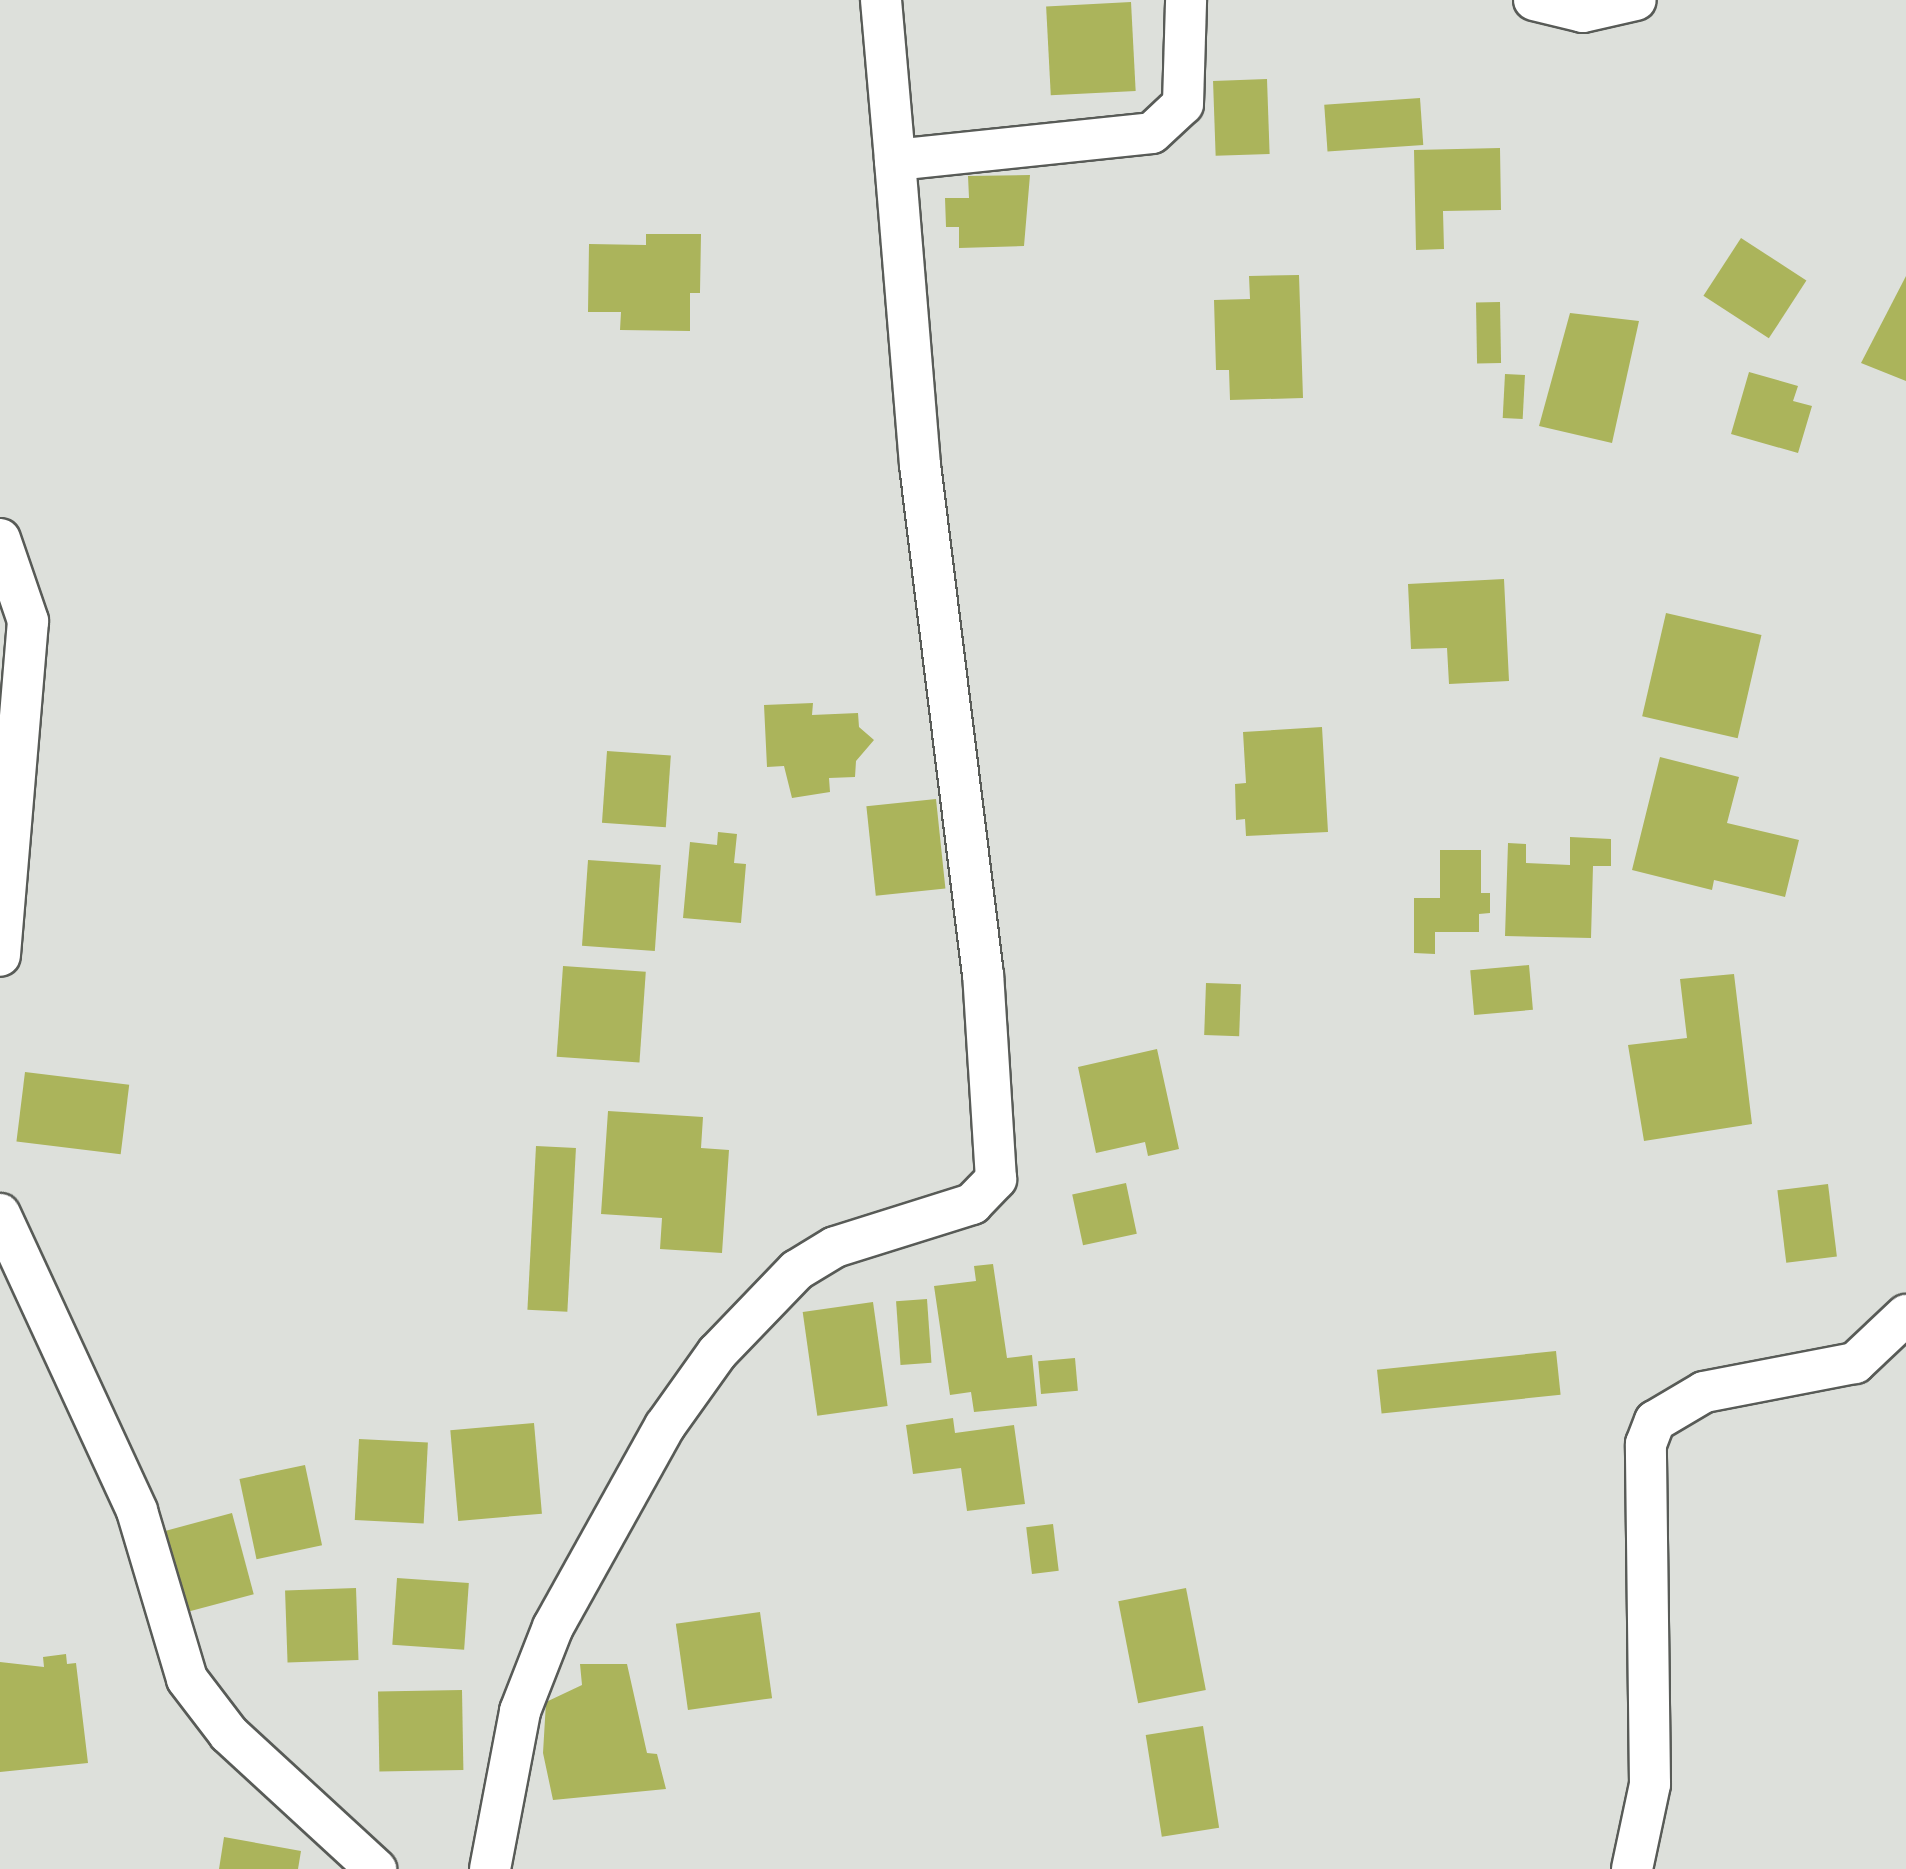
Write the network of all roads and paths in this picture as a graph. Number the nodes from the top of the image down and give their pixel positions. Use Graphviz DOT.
graph roads {
  1 [pos="881,0"];
  2 [pos="1186,0"];
  3 [pos="1534,0"];
  4 [pos="1636,0"];
  5 [pos="895,160"];
  6 [pos="0,539"];
  7 [pos="0,956"];
  8 [pos="0,1214"];
  9 [pos="1906,1316"];
  10 [pos="335,1851"];
  11 [pos="376,1869"];
  12 [pos="490,1869"];
  13 [pos="1632,1869"];
  1 -- 5 [label="street"];
  2 -- 5 [label="street"];
  3 -- 4 [label="street"];
  5 -- 12 [label="street"];
  6 -- 7 [label="street"];
  8 -- 10 [label="street"];
  9 -- 13 [label="street"];
  10 -- 11 [label="street"];
}
